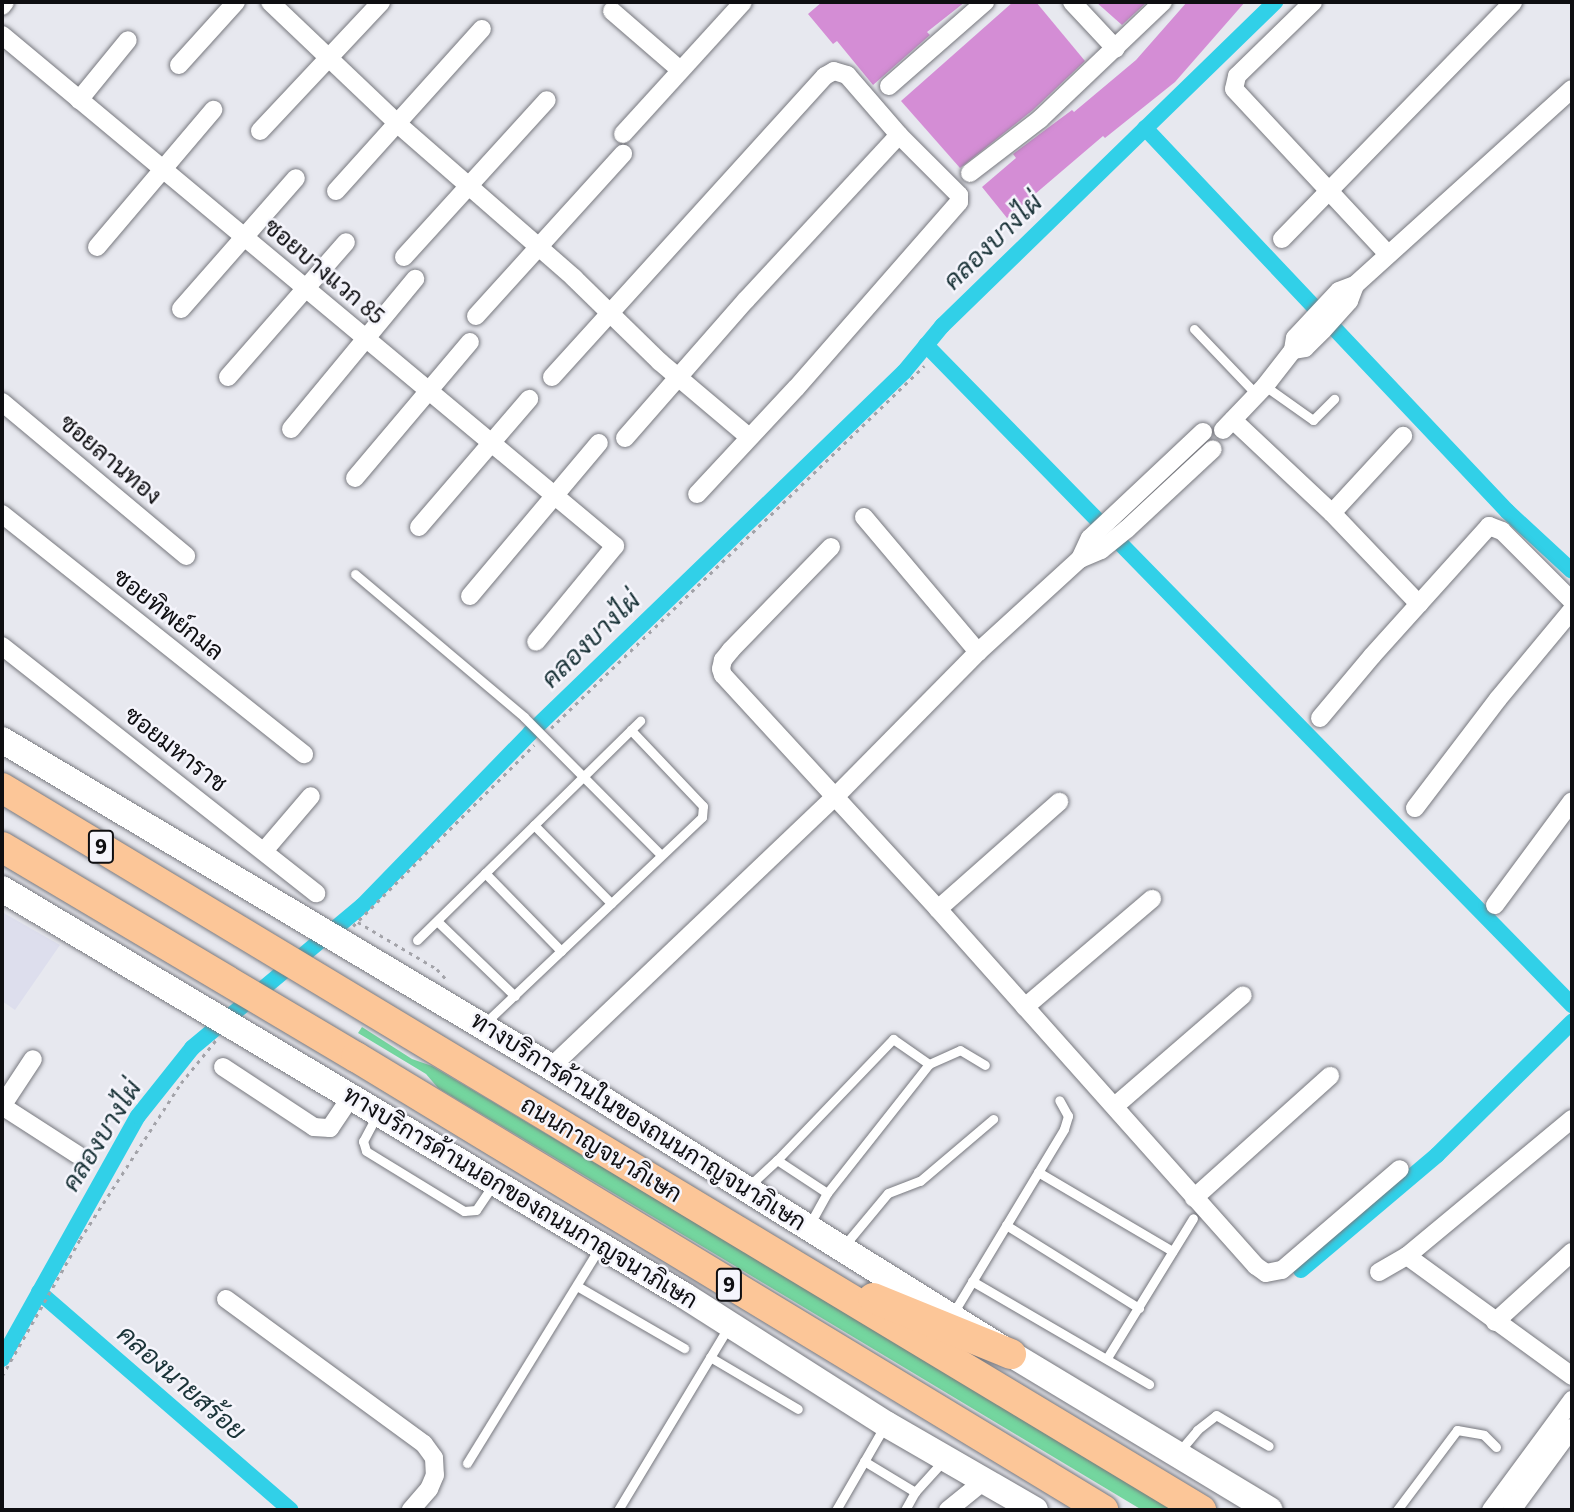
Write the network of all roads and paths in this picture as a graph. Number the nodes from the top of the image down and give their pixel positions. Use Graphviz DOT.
graph roads {
  1 [pos="5,2"];
  2 [pos="236,2"];
  3 [pos="270,2"];
  4 [pos="381,2"];
  5 [pos="743,2"];
  6 [pos="985,2"];
  7 [pos="1072,2"];
  8 [pos="1163,2"];
  9 [pos="1313,2"];
  10 [pos="1513,2"];
  11 [pos="2,6"];
  12 [pos="612,11"];
  13 [pos="482,29"];
  14 [pos="2,35"];
  15 [pos="128,40"];
  16 [pos="1116,49"];
  17 [pos="330,58"];
  18 [pos="179,65"];
  19 [pos="680,70"];
  20 [pos="889,86"];
  21 [pos="1572,89"];
  22 [pos="79,100"];
  23 [pos="547,100"];
  24 [pos="214,110"];
  25 [pos="398,123"];
  26 [pos="260,131"];
  27 [pos="623,134"];
  28 [pos="899,135"];
  29 [pos="623,154"];
  30 [pos="164,170"];
  31 [pos="970,173"];
  32 [pos="296,178"];
  33 [pos="468,186"];
  34 [pos="336,191"];
  35 [pos="1329,191"];
  36 [pos="244,238"];
  37 [pos="1282,239"];
  38 [pos="346,242"];
  39 [pos="97,247"];
  40 [pos="538,247"];
  41 [pos="1388,254"];
  42 [pos="404,257"];
  43 [pos="415,279"];
  44 [pos="306,289"];
  45 [pos="181,309"];
  46 [pos="610,313"];
  47 [pos="476,316"];
  48 [pos="1194,329"];
  49 [pos="366,339"];
  50 [pos="470,342"];
  51 [pos="924,366"];
  52 [pos="228,377"];
  53 [pos="552,377"];
  54 [pos="678,377"];
  55 [pos="1261,390"];
  56 [pos="429,392"];
  57 [pos="529,399"];
  58 [pos="1335,399"];
  59 [pos="2,402"];
  60 [pos="1228,425"];
  61 [pos="291,429"];
  62 [pos="1203,432"];
  63 [pos="749,436"];
  64 [pos="1403,436"];
  65 [pos="625,438"];
  66 [pos="600,443"];
  67 [pos="492,444"];
  68 [pos="1213,449"];
  69 [pos="355,478"];
  70 [pos="1141,491"];
  71 [pos="696,494"];
  72 [pos="556,497"];
  73 [pos="1154,506"];
  74 [pos="1332,513"];
  75 [pos="2,514"];
  76 [pos="864,517"];
  77 [pos="1121,523"];
  78 [pos="419,527"];
  79 [pos="831,547"];
  80 [pos="186,556"];
  81 [pos="355,574"];
  82 [pos="470,596"];
  83 [pos="1572,601"];
  84 [pos="1419,604"];
  85 [pos="1572,610"];
  86 [pos="536,642"];
  87 [pos="2,646"];
  88 [pos="978,652"];
  89 [pos="1321,718"];
  90 [pos="640,721"];
  91 [pos="631,730"];
  92 [pos="545,737"];
  93 [pos="2,740"];
  94 [pos="534,745"];
  95 [pos="304,754"];
  96 [pos="584,776"];
  97 [pos="2,788"];
  98 [pos="311,796"];
  99 [pos="835,797"];
  100 [pos="1572,801"];
  101 [pos="1059,802"];
  102 [pos="1415,808"];
  103 [pos="534,825"];
  104 [pos="2,847"];
  105 [pos="264,851"];
  106 [pos="661,855"];
  107 [pos="485,873"];
  108 [pos="2,889"];
  109 [pos="316,892"];
  110 [pos="1152,899"];
  111 [pos="611,903"];
  112 [pos="1495,905"];
  113 [pos="938,909"];
  114 [pos="437,920"];
  115 [pos="358,922"];
  116 [pos="348,931"];
  117 [pos="417,940"];
  118 [pos="561,950"];
  119 [pos="450,984"];
  120 [pos="1243,995"];
  121 [pos="515,996"];
  122 [pos="1025,1007"];
  123 [pos="482,1026"];
  124 [pos="222,1035"];
  125 [pos="33,1059"];
  126 [pos="929,1064"];
  127 [pos="985,1065"];
  128 [pos="223,1067"];
  129 [pos="551,1067"];
  130 [pos="1330,1076"];
  131 [pos="351,1097"];
  132 [pos="1059,1100"];
  133 [pos="2,1106"];
  134 [pos="1115,1106"];
  135 [pos="377,1114"];
  136 [pos="993,1119"];
  137 [pos="1572,1119"];
  138 [pos="78,1155"];
  139 [pos="777,1160"];
  140 [pos="1400,1169"];
  141 [pos="1038,1172"];
  142 [pos="495,1183"];
  143 [pos="745,1189"];
  144 [pos="827,1192"];
  145 [pos="1194,1198"];
  146 [pos="1193,1218"];
  147 [pos="1006,1225"];
  148 [pos="808,1227"];
  149 [pos="600,1247"];
  150 [pos="842,1249"];
  151 [pos="1172,1251"];
  152 [pos="1572,1252"];
  153 [pos="1407,1256"];
  154 [pos="785,1261"];
  155 [pos="1379,1272"];
  156 [pos="972,1281"];
  157 [pos="577,1286"];
  158 [pos="226,1299"];
  159 [pos="1139,1308"];
  160 [pos="951,1316"];
  161 [pos="1495,1322"];
  162 [pos="730,1324"];
  163 [pos="684,1348"];
  164 [pos="1011,1354"];
  165 [pos="710,1357"];
  166 [pos="1107,1358"];
  167 [pos="2,1376"];
  168 [pos="1572,1376"];
  169 [pos="1149,1384"];
  170 [pos="1572,1400"];
  171 [pos="798,1409"];
  172 [pos="948,1418"];
  173 [pos="886,1424"];
  174 [pos="1569,1438"];
  175 [pos="1269,1446"];
  176 [pos="1496,1447"];
  177 [pos="1177,1454"];
  178 [pos="946,1458"];
  179 [pos="864,1461"];
  180 [pos="467,1463"];
  181 [pos="984,1482"];
  182 [pos="915,1492"];
  183 [pos="1515,1509"];
  184 [pos="411,1510"];
  185 [pos="618,1510"];
  186 [pos="836,1510"];
  187 [pos="905,1510"];
  188 [pos="948,1510"];
  189 [pos="1035,1510"];
  190 [pos="1060,1510"];
  191 [pos="1103,1510"];
  192 [pos="1200,1510"];
  193 [pos="1270,1510"];
  194 [pos="1397,1510"];
  195 [pos="1490,1510"];
  1 -- 11 [label="street"];
  2 -- 18 [label="street"];
  3 -- 17 [label="street"];
  4 -- 17 [label="street"];
  5 -- 19 [label="street"];
  6 -- 20 [label="street"];
  7 -- 16 [label="street"];
  8 -- 16 [label="street"];
  9 -- 35 [label="street"];
  10 -- 35 [label="street"];
  12 -- 19 [label="street"];
  13 -- 25 [label="street"];
  14 -- 22 [label="street, ซอยบางแวก 85"];
  15 -- 22 [label="street"];
  16 -- 31 [label="street"];
  17 -- 25 [label="street"];
  17 -- 26 [label="street"];
  19 -- 27 [label="street"];
  21 -- 41 [label="street"];
  22 -- 30 [label="street, ซอยบางแวก 85"];
  23 -- 33 [label="street"];
  24 -- 30 [label="street"];
  25 -- 33 [label="street"];
  25 -- 34 [label="street"];
  28 -- 46 [label="street"];
  28 -- 54 [label="street"];
  28 -- 63 [label="street"];
  29 -- 40 [label="street"];
  30 -- 36 [label="street, ซอยบางแวก 85"];
  30 -- 39 [label="street"];
  32 -- 36 [label="street"];
  33 -- 40 [label="street"];
  33 -- 42 [label="street"];
  35 -- 37 [label="street"];
  35 -- 41 [label="street"];
  36 -- 44 [label="street, ซอยบางแวก 85"];
  36 -- 45 [label="street"];
  38 -- 44 [label="street"];
  40 -- 46 [label="street"];
  40 -- 47 [label="street"];
  41 -- 55 [label="street"];
  43 -- 49 [label="street"];
  44 -- 49 [label="street, ซอยบางแวก 85"];
  44 -- 52 [label="street"];
  46 -- 53 [label="street"];
  46 -- 54 [label="street"];
  48 -- 55 [label="lane"];
  49 -- 56 [label="street, ซอยบางแวก 85"];
  49 -- 61 [label="street"];
  50 -- 56 [label="street"];
  51 -- 92 [label="path"];
  54 -- 63 [label="street"];
  54 -- 65 [label="street"];
  55 -- 58 [label="lane"];
  55 -- 60 [label="street"];
  56 -- 67 [label="street, ซอยบางแวก 85"];
  56 -- 69 [label="street"];
  57 -- 67 [label="street"];
  59 -- 80 [label="street, ซอยลานทอง"];
  60 -- 62 [label="street"];
  60 -- 68 [label="street"];
  60 -- 74 [label="street"];
  62 -- 68 [label="street"];
  62 -- 70 [label="street"];
  63 -- 71 [label="street"];
  64 -- 74 [label="street"];
  66 -- 72 [label="street"];
  67 -- 72 [label="street, ซอยบางแวก 85"];
  67 -- 78 [label="street"];
  68 -- 73 [label="street"];
  70 -- 73 [label="street"];
  70 -- 77 [label="street"];
  72 -- 82 [label="street"];
  72 -- 86 [label="street, ซอยบางแวก 85"];
  73 -- 77 [label="street"];
  74 -- 84 [label="street"];
  75 -- 95 [label="street, ซอยทิพย์กมล"];
  76 -- 88 [label="street"];
  77 -- 88 [label="street"];
  79 -- 99 [label="street"];
  81 -- 92 [label="lane"];
  83 -- 84 [label="street"];
  84 -- 89 [label="street"];
  85 -- 102 [label="street"];
  87 -- 105 [label="street, ซอยมหาราช"];
  88 -- 99 [label="street"];
  90 -- 91 [label="lane"];
  91 -- 96 [label="lane"];
  91 -- 106 [label="lane"];
  92 -- 96 [label="lane"];
  93 -- 123 [label="main road, ทางบริการด้านในของถนนกาญจนาภิเษก"];
  94 -- 115 [label="path"];
  96 -- 103 [label="lane"];
  96 -- 106 [label="lane"];
  97 -- 154 [label="highway, ถนนกาญจนาภิเษก / 9"];
  98 -- 105 [label="street"];
  99 -- 113 [label="street"];
  99 -- 129 [label="street"];
  100 -- 112 [label="street"];
  101 -- 113 [label="street"];
  103 -- 107 [label="lane"];
  103 -- 111 [label="lane"];
  104 -- 172 [label="highway, ถนนกาญจนาภิเษก / 9"];
  105 -- 109 [label="street, ซอยมหาราช"];
  106 -- 111 [label="lane"];
  107 -- 114 [label="lane"];
  107 -- 118 [label="lane"];
  108 -- 131 [label="main road, ทางบริการด้านนอกของถนนกาญจนาภิเษก"];
  110 -- 122 [label="street"];
  111 -- 118 [label="lane"];
  113 -- 122 [label="street"];
  114 -- 117 [label="lane"];
  114 -- 121 [label="lane"];
  115 -- 116 [label="path"];
  115 -- 119 [label="path"];
  118 -- 121 [label="lane"];
  120 -- 134 [label="street"];
  121 -- 123 [label="lane"];
  122 -- 134 [label="street"];
  123 -- 129 [label="main road, ทางบริการด้านในของถนนกาญจนาภิเษก"];
  124 -- 167 [label="path"];
  125 -- 133 [label="street"];
  126 -- 127 [label="lane"];
  126 -- 139 [label="lane"];
  126 -- 144 [label="lane"];
  128 -- 131 [label="street"];
  129 -- 143 [label="main road, ทางบริการด้านในของถนนกาญจนาภิเษก"];
  130 -- 145 [label="street"];
  131 -- 135 [label="main road, ทางบริการด้านนอกของถนนกาญจนาภิเษก"];
  132 -- 141 [label="lane"];
  133 -- 138 [label="street"];
  134 -- 145 [label="street"];
  135 -- 142 [label="main road, ทางบริการด้านนอกของถนนกาญจนาภิเษก"];
  135 -- 142 [label="lane"];
  136 -- 150 [label="lane"];
  137 -- 153 [label="street"];
  139 -- 143 [label="lane"];
  139 -- 144 [label="lane"];
  140 -- 145 [label="street"];
  141 -- 147 [label="lane"];
  141 -- 151 [label="lane"];
  142 -- 149 [label="main road, ทางบริการด้านนอกของถนนกาญจนาภิเษก"];
  143 -- 148 [label="main road, ทางบริการด้านในของถนนกาญจนาภิเษก"];
  144 -- 148 [label="lane"];
  146 -- 151 [label="lane"];
  147 -- 156 [label="lane"];
  147 -- 159 [label="lane"];
  148 -- 150 [label="main road, ทางบริการด้านในของถนนกาญจนาภิเษก"];
  149 -- 157 [label="lane"];
  149 -- 162 [label="main road, ทางบริการด้านนอกของถนนกาญจนาภิเษก"];
  150 -- 160 [label="main road, ทางบริการด้านในของถนนกาญจนาภิเษก"];
  151 -- 159 [label="lane"];
  152 -- 161 [label="street"];
  153 -- 155 [label="street"];
  153 -- 161 [label="street"];
  154 -- 164 [label="highway"];
  154 -- 192 [label="highway, ถนนกาญจนาภิเษก / 9"];
  156 -- 160 [label="lane"];
  156 -- 166 [label="lane"];
  157 -- 163 [label="lane"];
  157 -- 180 [label="lane"];
  158 -- 184 [label="street"];
  159 -- 166 [label="lane"];
  160 -- 164 [label="main road, ทางบริการด้านในของถนนกาญจนาภิเษก"];
  161 -- 168 [label="street"];
  162 -- 165 [label="lane"];
  162 -- 173 [label="main road, ทางบริการด้านนอกของถนนกาญจนาภิเษก"];
  164 -- 177 [label="main road, ทางบริการด้านในของถนนกาญจนาภิเษก"];
  165 -- 171 [label="lane"];
  165 -- 185 [label="lane"];
  166 -- 169 [label="lane"];
  170 -- 195 [label="street"];
  172 -- 190 [label="highway"];
  172 -- 191 [label="highway, ถนนกาญจนาภิเษก / 9"];
  173 -- 178 [label="main road, ทางบริการด้านนอกของถนนกาญจนาภิเษก"];
  173 -- 179 [label="lane"];
  174 -- 183 [label="street"];
  175 -- 177 [label="lane"];
  176 -- 194 [label="lane"];
  177 -- 193 [label="main road, ทางบริการด้านในของถนนกาญจนาภิเษก"];
  178 -- 181 [label="main road, ทางบริการด้านนอกของถนนกาญจนาภิเษก"];
  178 -- 182 [label="lane"];
  179 -- 182 [label="lane"];
  179 -- 186 [label="lane"];
  181 -- 188 [label="street"];
  181 -- 189 [label="main road, ทางบริการด้านนอกของถนนกาญจนาภิเษก"];
  182 -- 187 [label="lane"];
}
